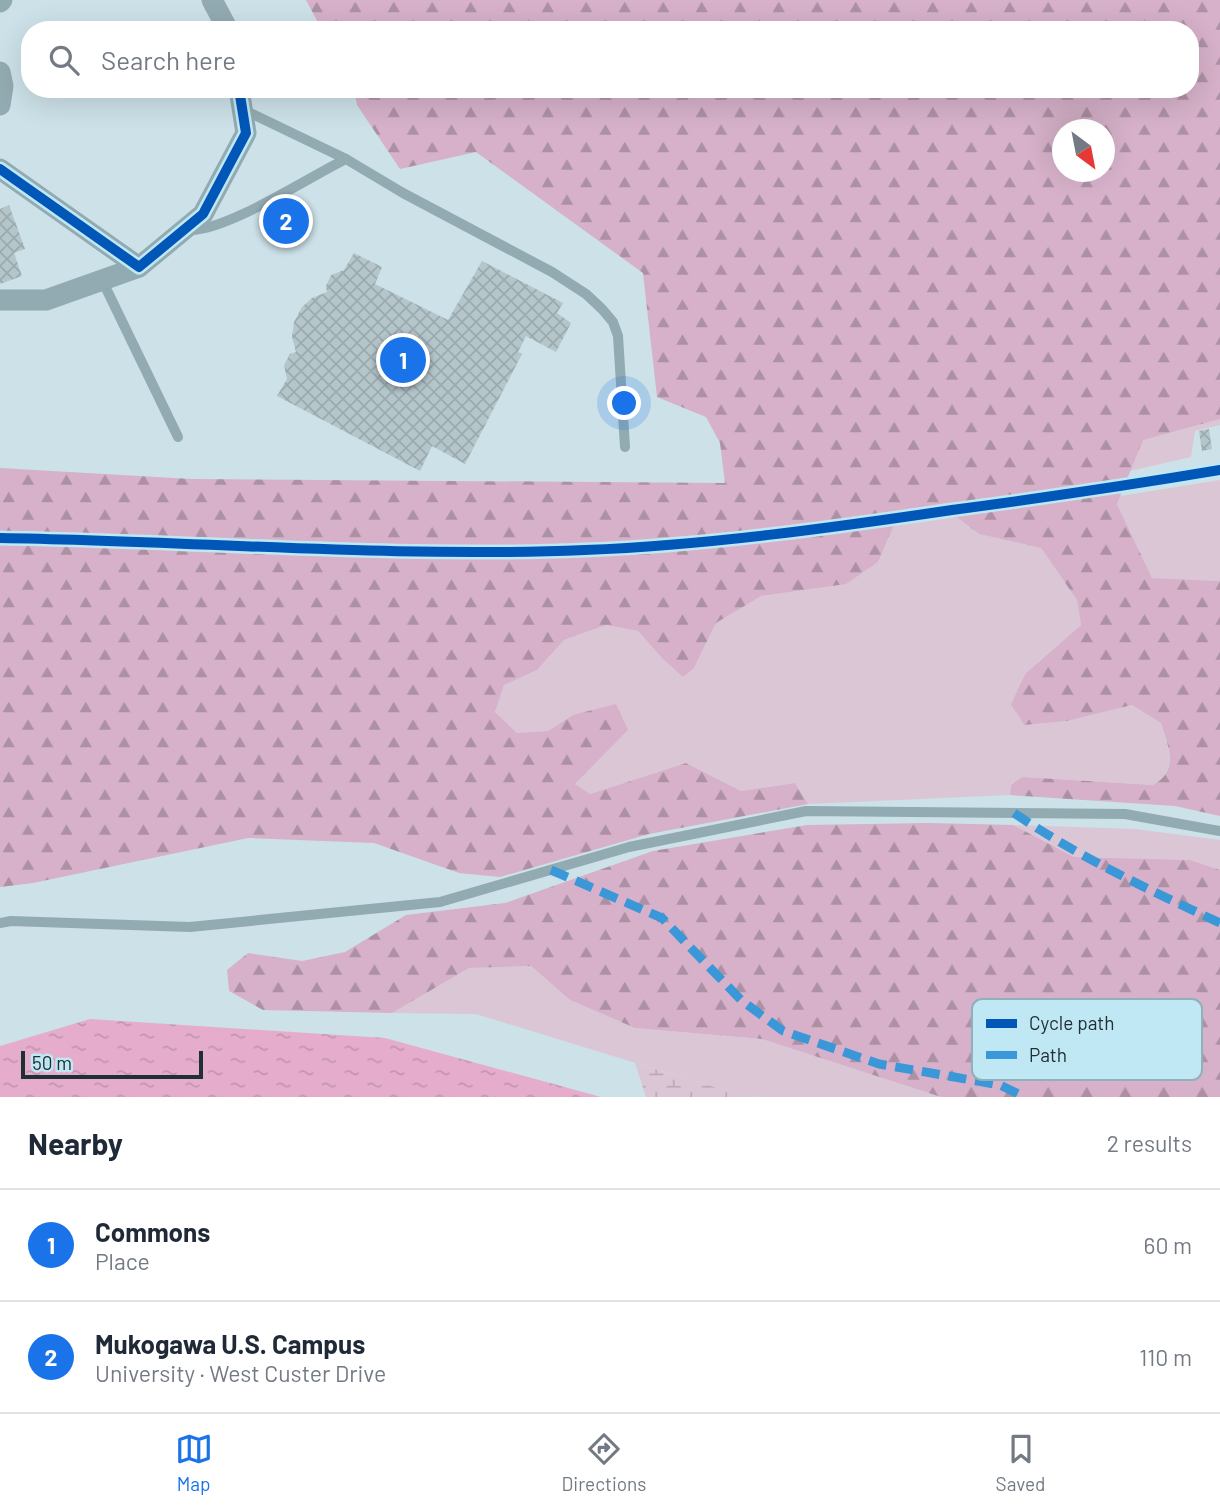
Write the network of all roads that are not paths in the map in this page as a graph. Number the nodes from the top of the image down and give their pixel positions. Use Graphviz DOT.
graph roads {
  1 [pos="212,0"];
  2 [pos="223,21"];
  3 [pos="0,72"];
  4 [pos="240,99"];
  5 [pos="0,105"];
  6 [pos="346,159"];
  7 [pos="0,169"];
  8 [pos="183,230"];
  9 [pos="139,267"];
  10 [pos="102,280"];
  11 [pos="0,300"];
  12 [pos="178,437"];
  13 [pos="625,447"];
  14 [pos="1220,831"];
  15 [pos="0,923"];
  1 -- 2 [label="street"];
  3 -- 5 [label="street"];
  4 -- 6 [label="lane"];
  4 -- 8 [label="street"];
  6 -- 8 [label="lane"];
  6 -- 13 [label="lane"];
  7 -- 9 [label="street"];
  8 -- 9 [label="street"];
  9 -- 10 [label="street"];
  10 -- 11 [label="street"];
  10 -- 12 [label="lane"];
  14 -- 15 [label="lane"];
}
